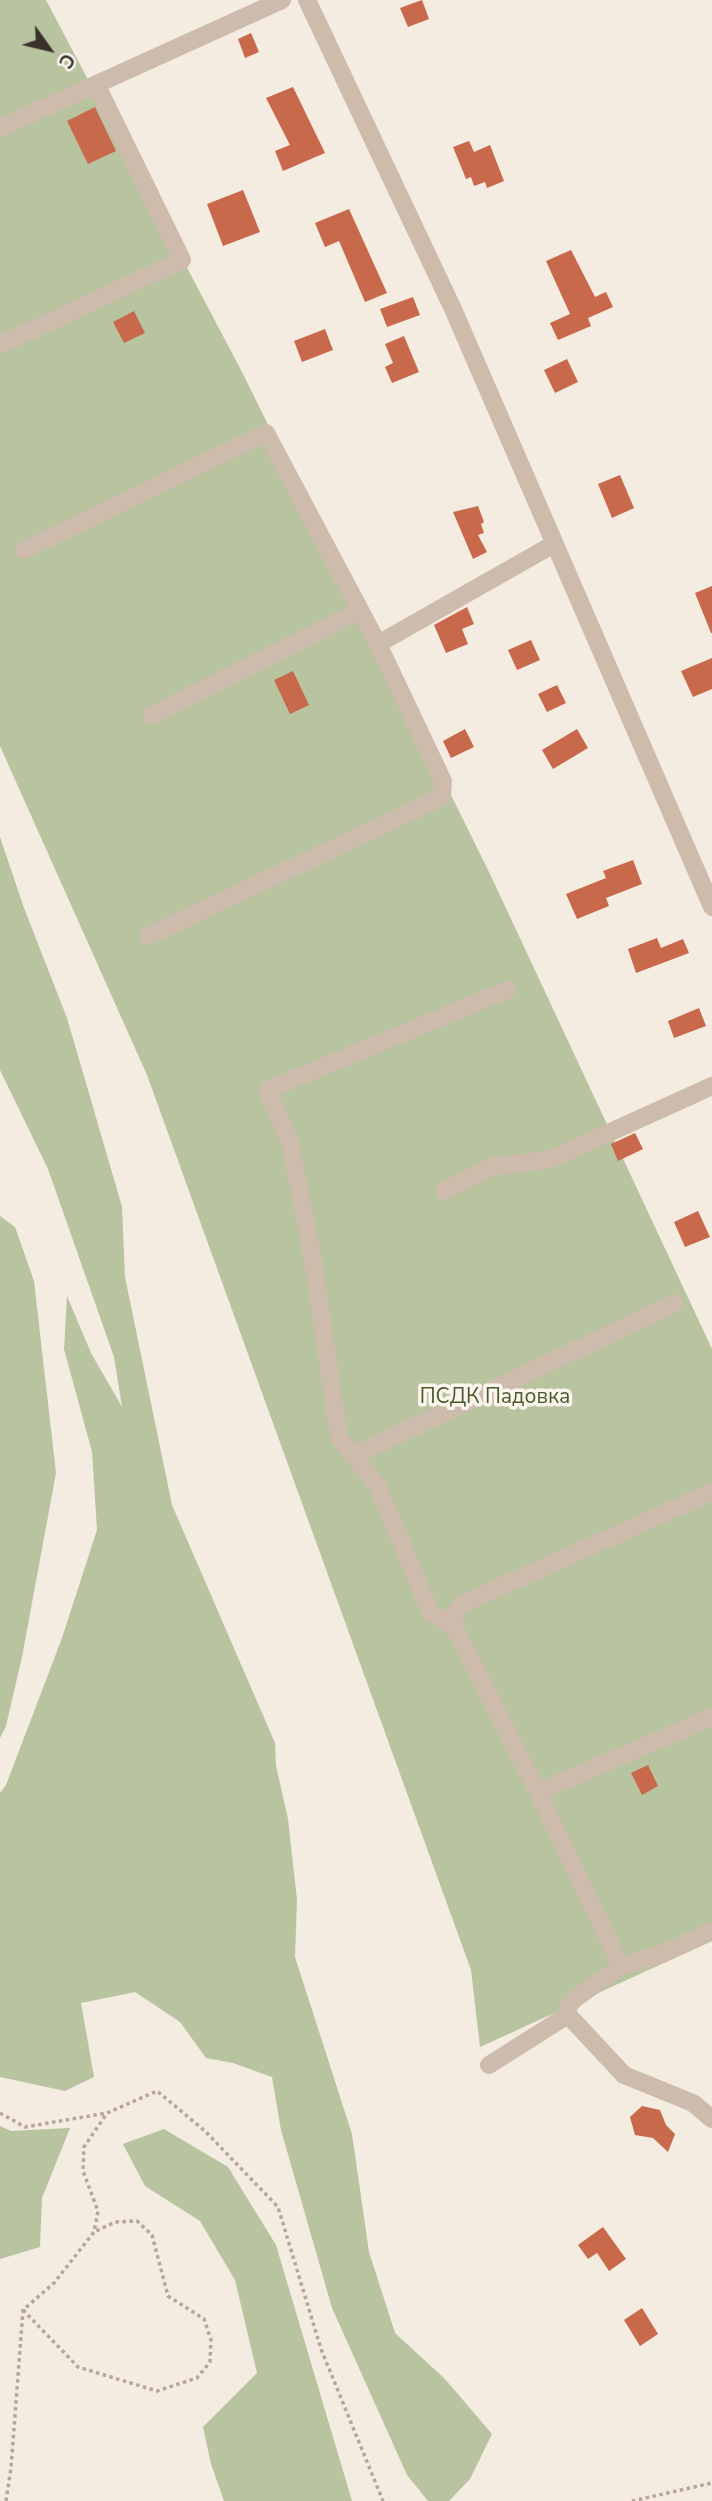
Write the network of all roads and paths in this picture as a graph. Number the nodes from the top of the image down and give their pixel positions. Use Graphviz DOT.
graph roads {
  1 [pos="282,0"];
  2 [pos="307,0"];
  3 [pos="96,84"];
  4 [pos="0,128"];
  5 [pos="0,345"];
  6 [pos="554,544"];
  7 [pos="24,550"];
  8 [pos="360,610"];
  9 [pos="377,644"];
  10 [pos="152,715"];
  11 [pos="712,907"];
  12 [pos="148,936"];
  13 [pos="507,990"];
  14 [pos="712,1086"];
  15 [pos="444,1191"];
  16 [pos="675,1303"];
  17 [pos="355,1455"];
  18 [pos="712,1492"];
  19 [pos="454,1626"];
  20 [pos="712,1717"];
  21 [pos="538,1792"];
  22 [pos="712,1931"];
  23 [pos="621,1966"];
  24 [pos="568,2015"];
  25 [pos="489,2065"];
  26 [pos="0,2113"];
  27 [pos="107,2113"];
  28 [pos="712,2119"];
  29 [pos="94,2232"];
  30 [pos="23,2310"];
  31 [pos="712,2483"];
  32 [pos="6,2501"];
  33 [pos="383,2501"];
  34 [pos="632,2501"];
  1 -- 3 [label="street"];
  2 -- 6 [label="street"];
  3 -- 4 [label="street"];
  3 -- 5 [label="street"];
  6 -- 9 [label="street"];
  6 -- 11 [label="street"];
  7 -- 8 [label="street"];
  8 -- 9 [label="street"];
  8 -- 10 [label="street"];
  9 -- 12 [label="street"];
  13 -- 17 [label="street"];
  14 -- 15 [label="street"];
  16 -- 17 [label="street"];
  17 -- 19 [label="street"];
  18 -- 19 [label="street"];
  19 -- 21 [label="street"];
  20 -- 21 [label="street"];
  21 -- 23 [label="street"];
  22 -- 23 [label="street"];
  23 -- 24 [label="street"];
  24 -- 25 [label="street"];
  24 -- 28 [label="street"];
  26 -- 27 [label="path"];
  27 -- 29 [label="path"];
  27 -- 33 [label="path"];
  29 -- 30 [label="path"];
  29 -- 30 [label="path"];
  30 -- 32 [label="path"];
  31 -- 34 [label="path"];
}
